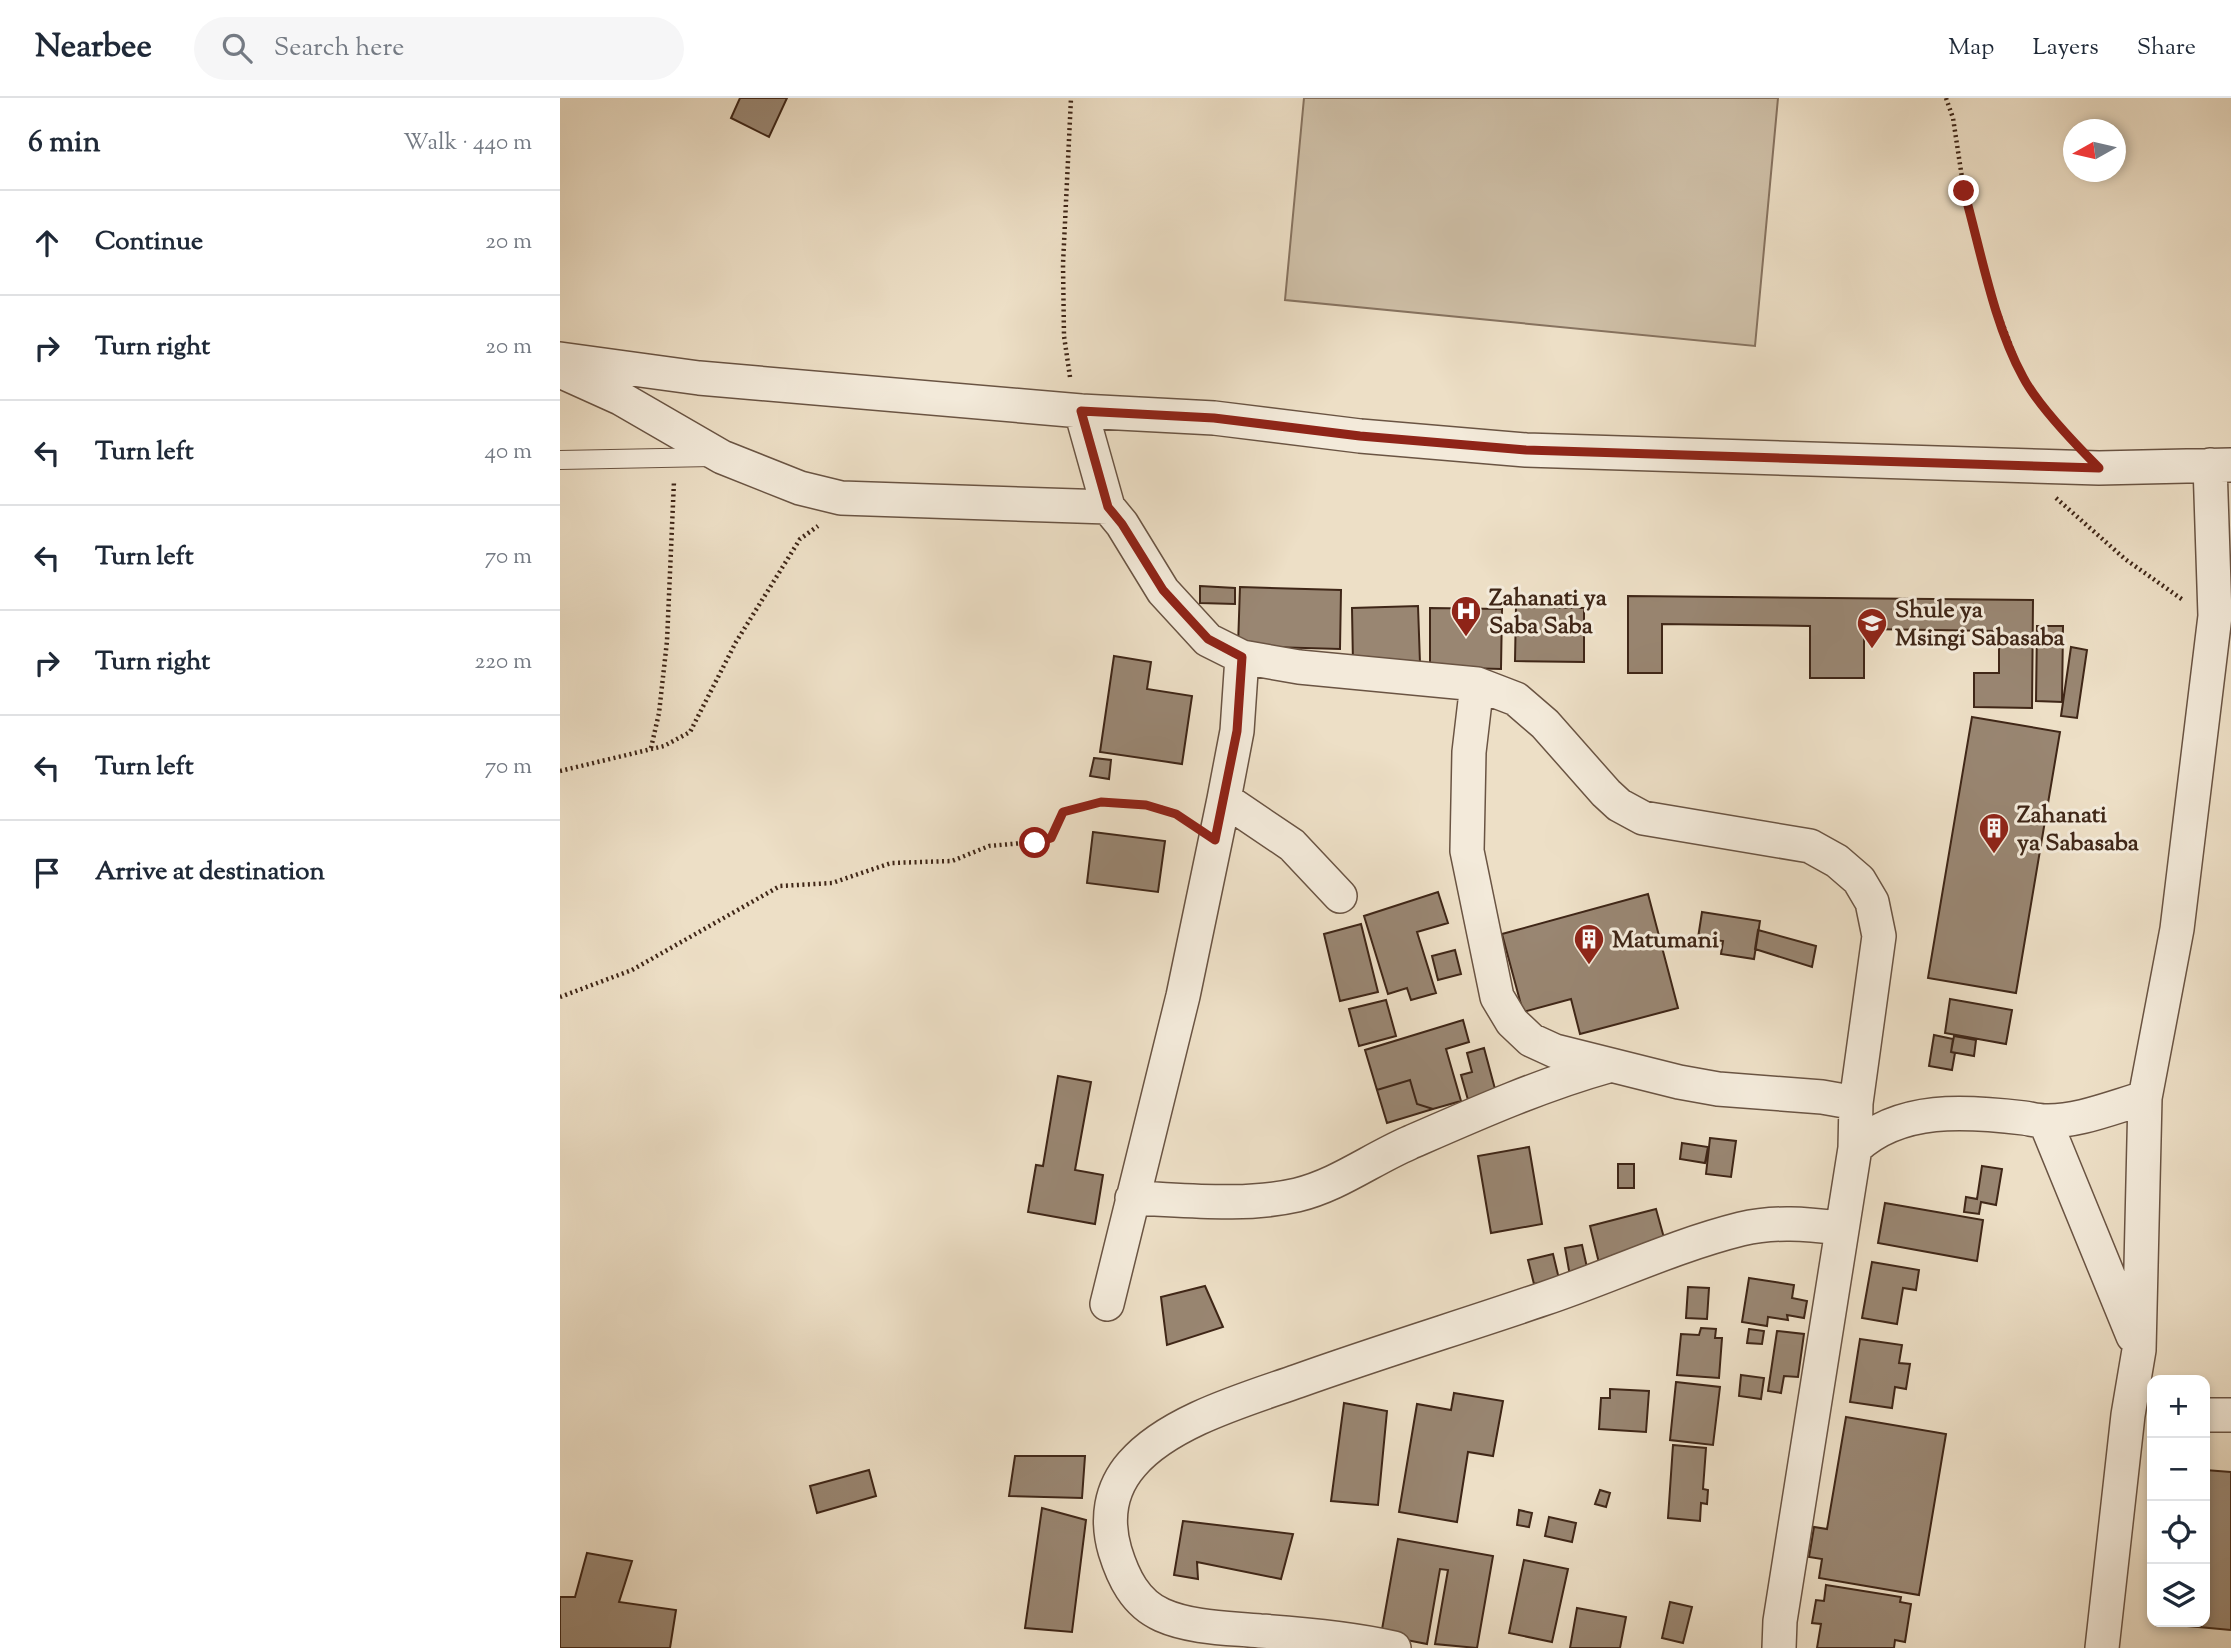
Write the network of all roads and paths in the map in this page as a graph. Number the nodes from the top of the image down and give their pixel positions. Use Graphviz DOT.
graph roads {
  1 [pos="1071,98"];
  2 [pos="1946,98"];
  3 [pos="560,359"];
  4 [pos="560,371"];
  5 [pos="1081,411"];
  6 [pos="722,457"];
  7 [pos="673,458"];
  8 [pos="560,460"];
  9 [pos="2220,465"];
  10 [pos="2020,466"];
  11 [pos="2099,468"];
  12 [pos="856,498"];
  13 [pos="1108,507"];
  14 [pos="2223,617"];
  15 [pos="1242,657"];
  16 [pos="1476,684"];
  17 [pos="651,748"];
  18 [pos="560,771"];
  19 [pos="1224,799"];
  20 [pos="1215,840"];
  21 [pos="1340,896"];
  22 [pos="560,998"];
  23 [pos="1614,1064"];
  24 [pos="2144,1098"];
  25 [pos="1857,1103"];
  26 [pos="2045,1121"];
  27 [pos="1855,1148"];
  28 [pos="1132,1198"];
  29 [pos="1840,1228"];
  30 [pos="1107,1304"];
  31 [pos="2139,1350"];
  32 [pos="2140,1415"];
  33 [pos="2210,1415"];
  34 [pos="2231,1415"];
  35 [pos="1394,1648"];
  36 [pos="1779,1648"];
  37 [pos="2102,1648"];
  1 -- 5 [label="path"];
  2 -- 11 [label="path"];
  3 -- 5 [label="street"];
  4 -- 6 [label="street"];
  5 -- 10 [label="street"];
  5 -- 13 [label="street"];
  6 -- 7 [label="lane"];
  6 -- 12 [label="street"];
  7 -- 8 [label="lane"];
  7 -- 17 [label="path"];
  9 -- 11 [label="street"];
  9 -- 14 [label="street"];
  10 -- 11 [label="street"];
  10 -- 14 [label="path"];
  12 -- 13 [label="street"];
  12 -- 17 [label="path"];
  13 -- 15 [label="street"];
  14 -- 24 [label="street"];
  15 -- 16 [label="street"];
  15 -- 19 [label="street"];
  16 -- 23 [label="street"];
  16 -- 25 [label="street"];
  17 -- 18 [label="path"];
  19 -- 20 [label="street"];
  19 -- 21 [label="street"];
  20 -- 22 [label="path"];
  20 -- 28 [label="street"];
  23 -- 25 [label="street"];
  23 -- 28 [label="street"];
  24 -- 26 [label="street"];
  24 -- 31 [label="street"];
  25 -- 27 [label="street"];
  26 -- 27 [label="street"];
  26 -- 31 [label="street"];
  27 -- 29 [label="street"];
  28 -- 30 [label="street"];
  29 -- 35 [label="street"];
  29 -- 36 [label="street"];
  31 -- 32 [label="street"];
  32 -- 37 [label="street"];
  33 -- 34 [label="street"];
}
